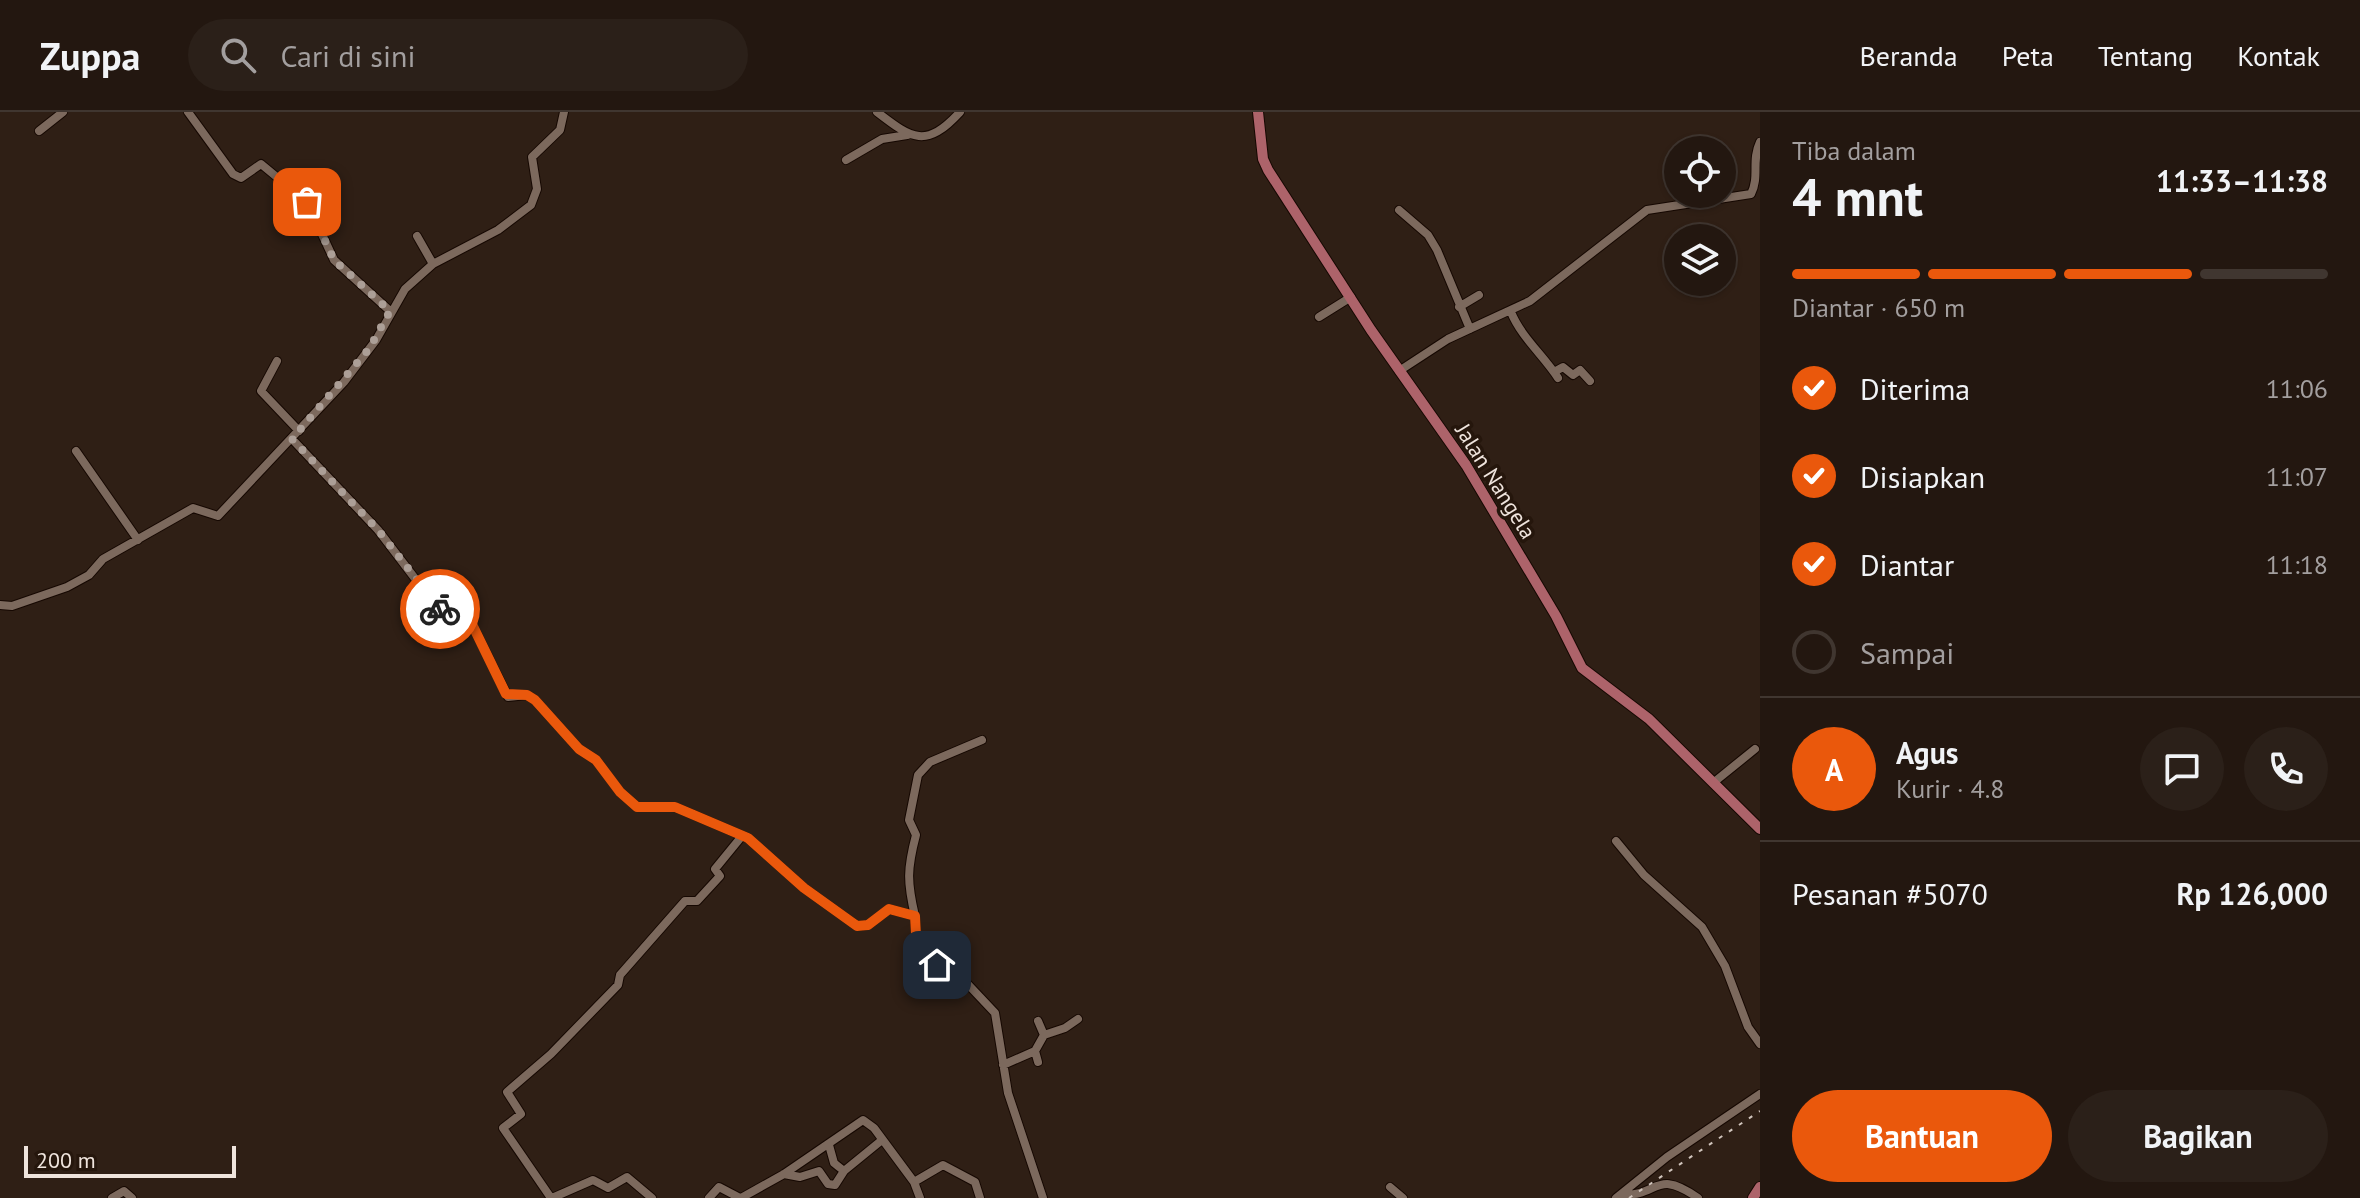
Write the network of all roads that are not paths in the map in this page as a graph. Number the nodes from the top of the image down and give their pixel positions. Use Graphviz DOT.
graph roads {
  1 [pos="63,112"];
  2 [pos="188,112"];
  3 [pos="564,112"];
  4 [pos="877,112"];
  5 [pos="960,112"];
  6 [pos="1258,112"];
  7 [pos="39,131"];
  8 [pos="908,135"];
  9 [pos="1760,142"];
  10 [pos="846,160"];
  11 [pos="1399,210"];
  12 [pos="417,236"];
  13 [pos="433,264"];
  14 [pos="1479,295"];
  15 [pos="1351,297"];
  16 [pos="1459,307"];
  17 [pos="390,311"];
  18 [pos="1511,312"];
  19 [pos="1319,317"];
  20 [pos="1470,329"];
  21 [pos="277,361"];
  22 [pos="1399,371"];
  23 [pos="1590,381"];
  24 [pos="299,431"];
  25 [pos="292,439"];
  26 [pos="76,451"];
  27 [pos="138,540"];
  28 [pos="0,605"];
  29 [pos="982,740"];
  30 [pos="1755,749"];
  31 [pos="1713,783"];
  32 [pos="1760,829"];
  33 [pos="742,836"];
  34 [pos="1616,841"];
  35 [pos="915,916"];
  36 [pos="1078,1019"];
  37 [pos="1038,1021"];
  38 [pos="1044,1035"];
  39 [pos="1760,1044"];
  40 [pos="1035,1051"];
  41 [pos="1038,1062"];
  42 [pos="1003,1065"];
  43 [pos="1760,1094"];
  44 [pos="882,1140"];
  45 [pos="829,1145"];
  46 [pos="844,1171"];
  47 [pos="784,1174"];
  48 [pos="914,1182"];
  49 [pos="1390,1187"];
  50 [pos="1760,1187"];
  51 [pos="1618,1196"];
  52 [pos="112,1198"];
  53 [pos="132,1198"];
  54 [pos="551,1198"];
  55 [pos="652,1198"];
  56 [pos="709,1198"];
  57 [pos="741,1198"];
  58 [pos="920,1198"];
  59 [pos="980,1198"];
  60 [pos="1043,1198"];
  61 [pos="1403,1198"];
  62 [pos="1698,1198"];
  63 [pos="1753,1198"];
  1 -- 7 [label="street"];
  2 -- 17 [label="street"];
  3 -- 13 [label="street"];
  4 -- 8 [label="street"];
  5 -- 8 [label="street"];
  6 -- 15 [label="main road, Jalan Nangela"];
  8 -- 10 [label="street"];
  9 -- 18 [label="street"];
  11 -- 16 [label="street"];
  12 -- 13 [label="street"];
  13 -- 17 [label="street"];
  14 -- 16 [label="street"];
  15 -- 19 [label="street"];
  15 -- 22 [label="main road, Jalan Nangela"];
  16 -- 20 [label="street"];
  17 -- 24 [label="street"];
  18 -- 20 [label="street"];
  18 -- 23 [label="street"];
  20 -- 22 [label="street"];
  21 -- 24 [label="street"];
  22 -- 31 [label="main road, Jalan Nangela"];
  24 -- 25 [label="street"];
  25 -- 27 [label="street"];
  25 -- 33 [label="street"];
  26 -- 27 [label="street"];
  27 -- 28 [label="street"];
  29 -- 35 [label="street"];
  30 -- 31 [label="street"];
  31 -- 32 [label="main road, Jalan Nangela"];
  33 -- 35 [label="street"];
  33 -- 54 [label="street"];
  34 -- 39 [label="street"];
  35 -- 42 [label="street"];
  36 -- 38 [label="street"];
  37 -- 38 [label="street"];
  38 -- 40 [label="street"];
  40 -- 41 [label="street"];
  40 -- 42 [label="street"];
  42 -- 60 [label="street"];
  43 -- 51 [label="street"];
  44 -- 45 [label="street"];
  44 -- 46 [label="street"];
  44 -- 48 [label="street"];
  45 -- 46 [label="street"];
  45 -- 47 [label="street"];
  46 -- 47 [label="street"];
  47 -- 57 [label="street"];
  48 -- 58 [label="street"];
  48 -- 59 [label="street"];
  49 -- 61 [label="street"];
  50 -- 63 [label="main road"];
  51 -- 62 [label="street"];
  52 -- 53 [label="street"];
  54 -- 55 [label="street"];
  56 -- 57 [label="street"];
}
